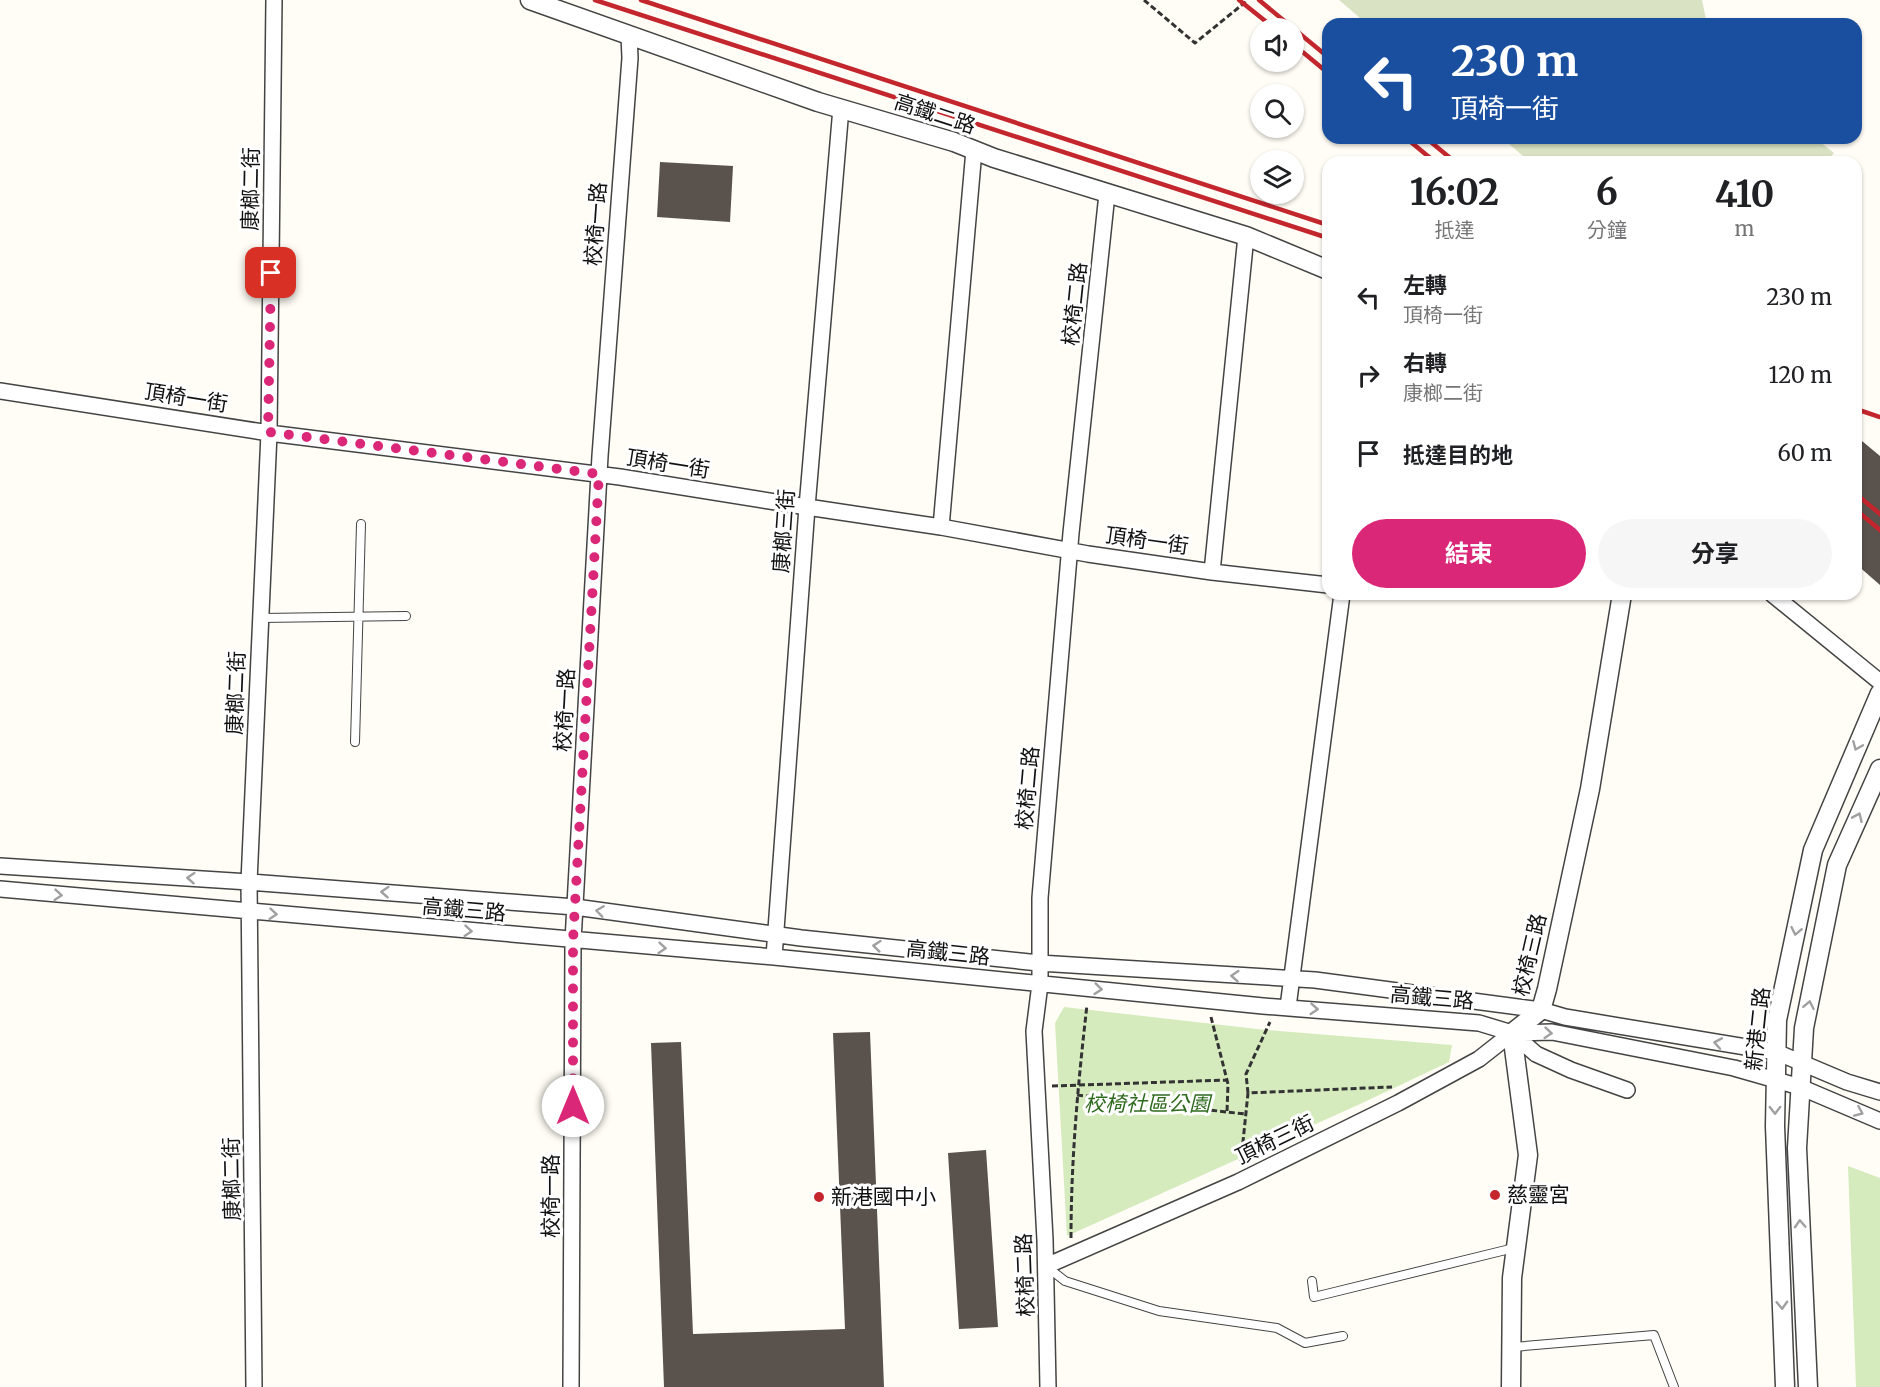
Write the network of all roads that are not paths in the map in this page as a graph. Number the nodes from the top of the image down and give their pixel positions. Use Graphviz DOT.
graph roads {
  1 [pos="274,0"];
  2 [pos="530,0"];
  3 [pos="629,36"];
  4 [pos="841,108"];
  5 [pos="974,150"];
  6 [pos="1107,194"];
  7 [pos="1246,236"];
  8 [pos="1322,268"];
  9 [pos="0,391"];
  10 [pos="268,432"];
  11 [pos="599,474"];
  12 [pos="807,507"];
  13 [pos="361,524"];
  14 [pos="941,527"];
  15 [pos="1069,549"];
  16 [pos="1212,572"];
  17 [pos="1322,584"];
  18 [pos="1341,600"];
  19 [pos="1621,600"];
  20 [pos="1779,600"];
  21 [pos="406,615"];
  22 [pos="261,618"];
  23 [pos="360,618"];
  24 [pos="1880,682"];
  25 [pos="1880,693"];
  26 [pos="355,742"];
  27 [pos="1880,769"];
  28 [pos="0,866"];
  29 [pos="249,882"];
  30 [pos="0,889"];
  31 [pos="575,907"];
  32 [pos="250,912"];
  33 [pos="776,934"];
  34 [pos="573,941"];
  35 [pos="774,957"];
  36 [pos="1040,963"];
  37 [pos="1293,979"];
  38 [pos="1040,984"];
  39 [pos="1288,1007"];
  40 [pos="1541,1010"];
  41 [pos="1512,1033"];
  42 [pos="1776,1052"];
  43 [pos="1803,1063"];
  44 [pos="1774,1079"];
  45 [pos="1800,1086"];
  46 [pos="1627,1090"];
  47 [pos="1880,1092"];
  48 [pos="1880,1121"];
  49 [pos="1516,1248"];
  50 [pos="1046,1266"];
  51 [pos="1312,1281"];
  52 [pos="1342,1336"];
  53 [pos="1511,1347"];
  54 [pos="255,1387"];
  55 [pos="571,1387"];
  56 [pos="1048,1387"];
  57 [pos="1511,1387"];
  58 [pos="1674,1387"];
  59 [pos="1785,1387"];
  60 [pos="1808,1387"];
  1 -- 10 [label="street, 康榔二街"];
  2 -- 3 [label="street, 高鐵二路"];
  3 -- 4 [label="street, 高鐵二路"];
  3 -- 11 [label="street, 校椅一路"];
  4 -- 5 [label="street, 高鐵二路"];
  4 -- 12 [label="street, 康榔三街"];
  5 -- 6 [label="street, 高鐵二路"];
  5 -- 14 [label="street"];
  6 -- 7 [label="street, 高鐵二路"];
  6 -- 15 [label="street, 校椅二路"];
  7 -- 8 [label="street, 高鐵二路"];
  7 -- 16 [label="street"];
  9 -- 10 [label="street, 頂椅一街"];
  10 -- 11 [label="street, 頂椅一街"];
  10 -- 22 [label="street, 康榔二街"];
  11 -- 12 [label="street, 頂椅一街"];
  11 -- 31 [label="street, 校椅一路"];
  12 -- 14 [label="street, 頂椅一街"];
  12 -- 33 [label="street, 康榔三街"];
  13 -- 23 [label="lane"];
  14 -- 15 [label="street, 頂椅一街"];
  15 -- 16 [label="street, 頂椅一街"];
  15 -- 36 [label="street, 校椅二路"];
  16 -- 17 [label="street, 頂椅一街"];
  18 -- 37 [label="street"];
  19 -- 40 [label="street, 校椅三路"];
  20 -- 24 [label="street"];
  21 -- 23 [label="lane"];
  22 -- 23 [label="lane"];
  22 -- 29 [label="street, 康榔二街"];
  23 -- 26 [label="lane"];
  25 -- 42 [label="street, 新港二路, one-way"];
  43 -- 27 [label="street, one-way"];
  29 -- 28 [label="street, 高鐵三路, one-way"];
  31 -- 29 [label="street, 高鐵三路, one-way"];
  29 -- 32 [label="street, 康榔二街"];
  30 -- 32 [label="street, 高鐵三路, one-way"];
  33 -- 31 [label="street, 高鐵三路, one-way"];
  31 -- 34 [label="street, 校椅一路"];
  32 -- 34 [label="street, 高鐵三路, one-way"];
  32 -- 54 [label="street, 康榔二街"];
  33 -- 35 [label="street, 康榔三街"];
  36 -- 33 [label="street, 高鐵三路, one-way"];
  34 -- 35 [label="street, 高鐵三路, one-way"];
  34 -- 55 [label="street, 校椅一路"];
  35 -- 38 [label="street, 高鐵三路"];
  37 -- 36 [label="street, 高鐵三路, one-way"];
  36 -- 38 [label="street, 校椅二路"];
  37 -- 39 [label="street"];
  37 -- 40 [label="street, 高鐵三路"];
  38 -- 39 [label="street, 高鐵三路, one-way"];
  38 -- 50 [label="street, 校椅二路"];
  39 -- 41 [label="street, 高鐵三路, one-way"];
  40 -- 41 [label="street, 校椅三路"];
  42 -- 40 [label="street, 高鐵三路, one-way"];
  41 -- 44 [label="street, 高鐵三路, one-way"];
  41 -- 46 [label="street"];
  41 -- 49 [label="street"];
  41 -- 50 [label="street, 頂椅三街"];
  42 -- 43 [label="street, 高鐵三路"];
  42 -- 44 [label="street, 新港二路"];
  43 -- 45 [label="street"];
  43 -- 47 [label="street, 高鐵三路"];
  44 -- 45 [label="street, 高鐵三路"];
  44 -- 59 [label="street, 新港二路, one-way"];
  45 -- 48 [label="street, 高鐵三路, one-way"];
  60 -- 45 [label="street, one-way"];
  49 -- 51 [label="lane"];
  49 -- 53 [label="street"];
  50 -- 52 [label="lane"];
  50 -- 56 [label="street, 校椅二路"];
  53 -- 57 [label="street"];
  53 -- 58 [label="lane"];
}
